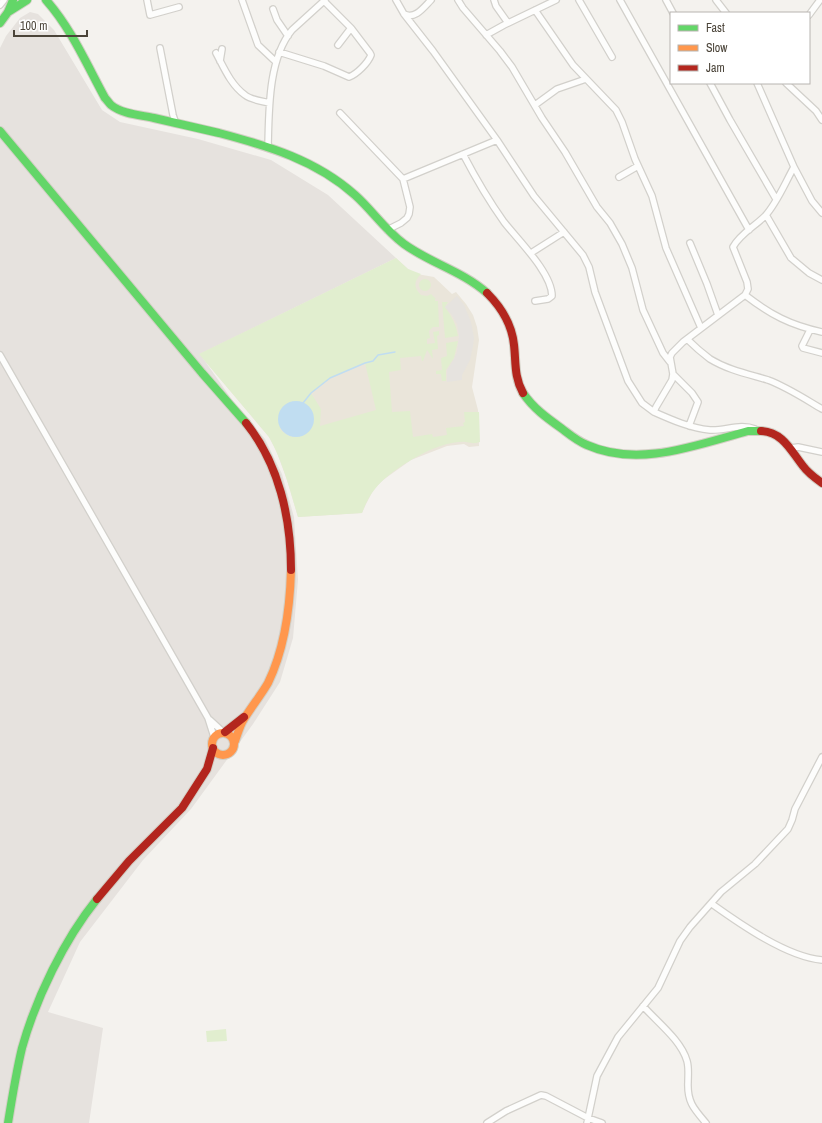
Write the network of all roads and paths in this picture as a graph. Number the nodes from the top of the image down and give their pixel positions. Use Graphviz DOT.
graph roads {
  1 [pos="4,0"];
  2 [pos="13,0"];
  3 [pos="27,0"];
  4 [pos="46,0"];
  5 [pos="147,0"];
  6 [pos="242,0"];
  7 [pos="396,0"];
  8 [pos="431,0"];
  9 [pos="458,0"];
  10 [pos="494,0"];
  11 [pos="540,0"];
  12 [pos="556,0"];
  13 [pos="579,0"];
  14 [pos="620,0"];
  15 [pos="666,0"];
  16 [pos="716,0"];
  17 [pos="820,0"];
  18 [pos="324,1"];
  19 [pos="0,5"];
  20 [pos="179,7"];
  21 [pos="542,7"];
  22 [pos="273,9"];
  23 [pos="535,10"];
  24 [pos="8,12"];
  25 [pos="673,12"];
  26 [pos="724,12"];
  27 [pos="404,14"];
  28 [pos="810,14"];
  29 [pos="0,23"];
  30 [pos="508,23"];
  31 [pos="351,28"];
  32 [pos="486,35"];
  33 [pos="288,36"];
  34 [pos="338,45"];
  35 [pos="160,48"];
  36 [pos="222,49"];
  37 [pos="279,52"];
  38 [pos="216,53"];
  39 [pos="612,57"];
  40 [pos="220,61"];
  41 [pos="276,62"];
  42 [pos="586,79"];
  43 [pos="711,84"];
  44 [pos="757,84"];
  45 [pos="787,84"];
  46 [pos="269,103"];
  47 [pos="535,105"];
  48 [pos="340,113"];
  49 [pos="822,120"];
  50 [pos="176,124"];
  51 [pos="0,131"];
  52 [pos="497,140"];
  53 [pos="268,147"];
  54 [pos="463,154"];
  55 [pos="638,166"];
  56 [pos="794,167"];
  57 [pos="619,177"];
  58 [pos="403,179"];
  59 [pos="776,199"];
  60 [pos="822,213"];
  61 [pos="766,215"];
  62 [pos="387,230"];
  63 [pos="749,230"];
  64 [pos="564,232"];
  65 [pos="690,243"];
  66 [pos="530,253"];
  67 [pos="822,280"];
  68 [pos="745,295"];
  69 [pos="535,301"];
  70 [pos="718,315"];
  71 [pos="701,328"];
  72 [pos="810,330"];
  73 [pos="822,332"];
  74 [pos="687,339"];
  75 [pos="822,353"];
  76 [pos="0,355"];
  77 [pos="672,364"];
  78 [pos="673,374"];
  79 [pos="822,409"];
  80 [pos="654,412"];
  81 [pos="690,426"];
  82 [pos="757,430"];
  83 [pos="791,448"];
  84 [pos="822,452"];
  85 [pos="822,483"];
  86 [pos="245,717"];
  87 [pos="208,718"];
  88 [pos="224,732"];
  89 [pos="214,738"];
  90 [pos="235,741"];
  91 [pos="213,748"];
  92 [pos="224,755"];
  93 [pos="822,757"];
  94 [pos="208,769"];
  95 [pos="712,904"];
  96 [pos="822,960"];
  97 [pos="643,1006"];
  98 [pos="588,1121"];
  99 [pos="8,1123"];
  100 [pos="487,1123"];
  101 [pos="602,1123"];
  102 [pos="706,1123"];
  1 -- 19 [label="street"];
  2 -- 24 [label="main road"];
  3 -- 24 [label="main road"];
  4 -- 50 [label="main road"];
  5 -- 20 [label="street"];
  6 -- 41 [label="street"];
  7 -- 27 [label="street"];
  8 -- 27 [label="street"];
  9 -- 32 [label="street"];
  10 -- 30 [label="street"];
  11 -- 21 [label="street"];
  12 -- 21 [label="street"];
  13 -- 39 [label="street"];
  14 -- 63 [label="street"];
  15 -- 25 [label="street"];
  16 -- 26 [label="street"];
  17 -- 28 [label="street"];
  18 -- 31 [label="street"];
  18 -- 33 [label="street"];
  21 -- 23 [label="street"];
  22 -- 33 [label="street"];
  23 -- 30 [label="street"];
  23 -- 42 [label="street"];
  24 -- 29 [label="main road"];
  27 -- 52 [label="street"];
  30 -- 32 [label="street"];
  31 -- 34 [label="street"];
  31 -- 37 [label="street"];
  32 -- 47 [label="street"];
  33 -- 37 [label="street"];
  35 -- 50 [label="street"];
  36 -- 40 [label="street"];
  37 -- 41 [label="street"];
  38 -- 40 [label="street"];
  40 -- 46 [label="street"];
  41 -- 46 [label="street"];
  42 -- 47 [label="street"];
  42 -- 55 [label="street"];
  43 -- 59 [label="street"];
  44 -- 56 [label="street"];
  45 -- 49 [label="street"];
  46 -- 53 [label="street"];
  47 -- 77 [label="street"];
  48 -- 58 [label="street"];
  50 -- 53 [label="main road"];
  51 -- 86 [label="main road"];
  52 -- 54 [label="street"];
  52 -- 64 [label="street"];
  53 -- 62 [label="main road"];
  54 -- 58 [label="street"];
  54 -- 66 [label="street"];
  55 -- 57 [label="street"];
  55 -- 71 [label="street"];
  56 -- 59 [label="street"];
  56 -- 60 [label="street"];
  58 -- 62 [label="street"];
  59 -- 61 [label="street"];
  61 -- 63 [label="street"];
  61 -- 67 [label="street"];
  62 -- 82 [label="main road"];
  63 -- 68 [label="street"];
  64 -- 66 [label="street"];
  64 -- 80 [label="street"];
  65 -- 70 [label="street"];
  66 -- 69 [label="street"];
  68 -- 70 [label="street"];
  68 -- 72 [label="street"];
  70 -- 71 [label="street"];
  71 -- 74 [label="street"];
  72 -- 73 [label="street"];
  72 -- 75 [label="street"];
  74 -- 77 [label="street"];
  74 -- 79 [label="street"];
  76 -- 87 [label="street"];
  77 -- 78 [label="street"];
  78 -- 80 [label="street"];
  78 -- 81 [label="street"];
  80 -- 81 [label="street"];
  81 -- 82 [label="street"];
  82 -- 83 [label="main road"];
  83 -- 84 [label="street"];
  83 -- 85 [label="main road"];
  86 -- 88 [label="main road"];
  86 -- 90 [label="main road"];
  87 -- 88 [label="street"];
  87 -- 89 [label="street"];
  88 -- 89 [label="main road"];
  88 -- 90 [label="main road"];
  89 -- 91 [label="main road"];
  90 -- 92 [label="main road"];
  91 -- 92 [label="main road"];
  91 -- 94 [label="main road"];
  92 -- 94 [label="main road"];
  93 -- 95 [label="street"];
  94 -- 99 [label="main road"];
  95 -- 96 [label="street"];
  95 -- 97 [label="street"];
  97 -- 98 [label="street"];
  97 -- 102 [label="street"];
  98 -- 100 [label="street"];
  98 -- 101 [label="street"];
}
